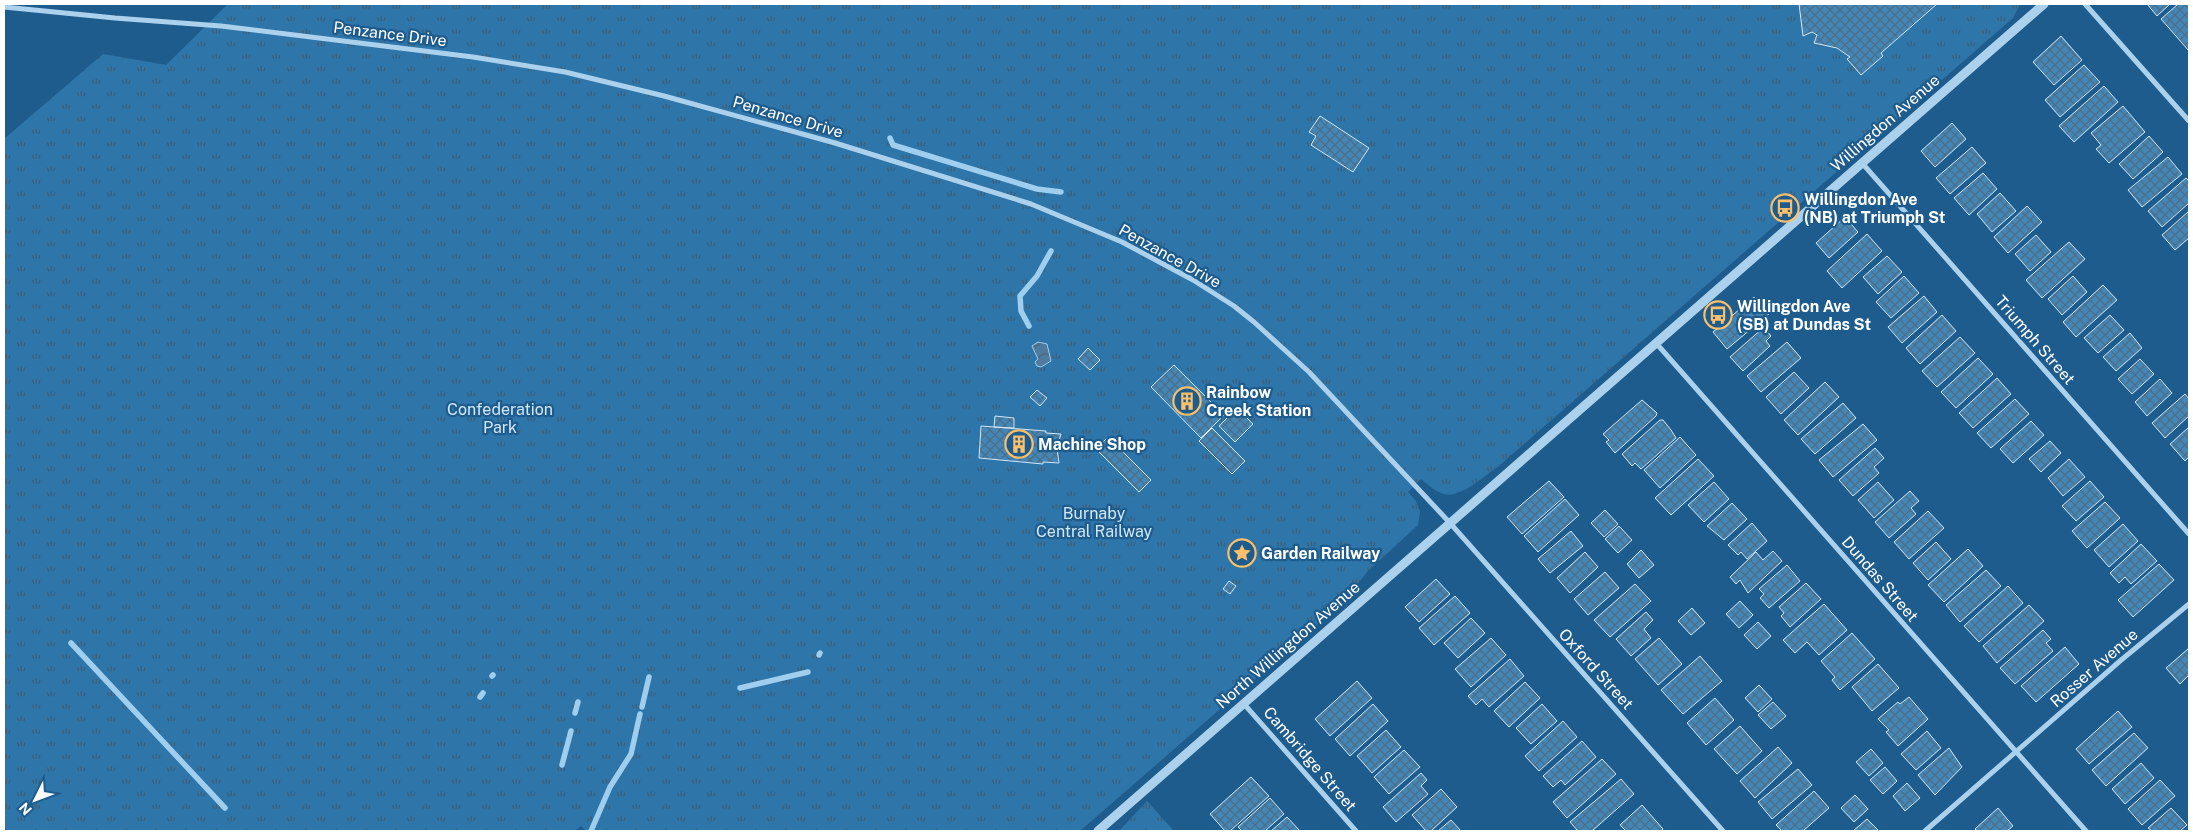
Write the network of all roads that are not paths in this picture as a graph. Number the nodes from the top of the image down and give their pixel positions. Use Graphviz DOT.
graph roads {
  1 [pos="2044,4"];
  2 [pos="2085,4"];
  3 [pos="4,7"];
  4 [pos="2189,121"];
  5 [pos="1862,163"];
  6 [pos="1656,342"];
  7 [pos="1450,523"];
  8 [pos="2189,534"];
  9 [pos="2189,604"];
  10 [pos="1244,704"];
  11 [pos="2016,752"];
  12 [pos="1098,831"];
  13 [pos="1356,831"];
  14 [pos="1723,831"];
  15 [pos="1925,831"];
  16 [pos="2086,831"];
  1 -- 5 [label="street, Willingdon Avenue"];
  2 -- 4 [label="street"];
  3 -- 7 [label="street, Penzance Drive"];
  5 -- 6 [label="street, Willingdon Avenue"];
  5 -- 8 [label="street, Triumph Street"];
  6 -- 7 [label="street, North Willingdon Avenue"];
  6 -- 11 [label="street, Dundas Street"];
  7 -- 10 [label="street, North Willingdon Avenue"];
  7 -- 14 [label="street, Oxford Street"];
  9 -- 11 [label="street, Rosser Avenue"];
  10 -- 12 [label="street, North Willingdon Avenue"];
  10 -- 13 [label="street, Cambridge Street"];
  11 -- 15 [label="street, Rosser Avenue"];
  11 -- 16 [label="street, Dundas Street"];
}
